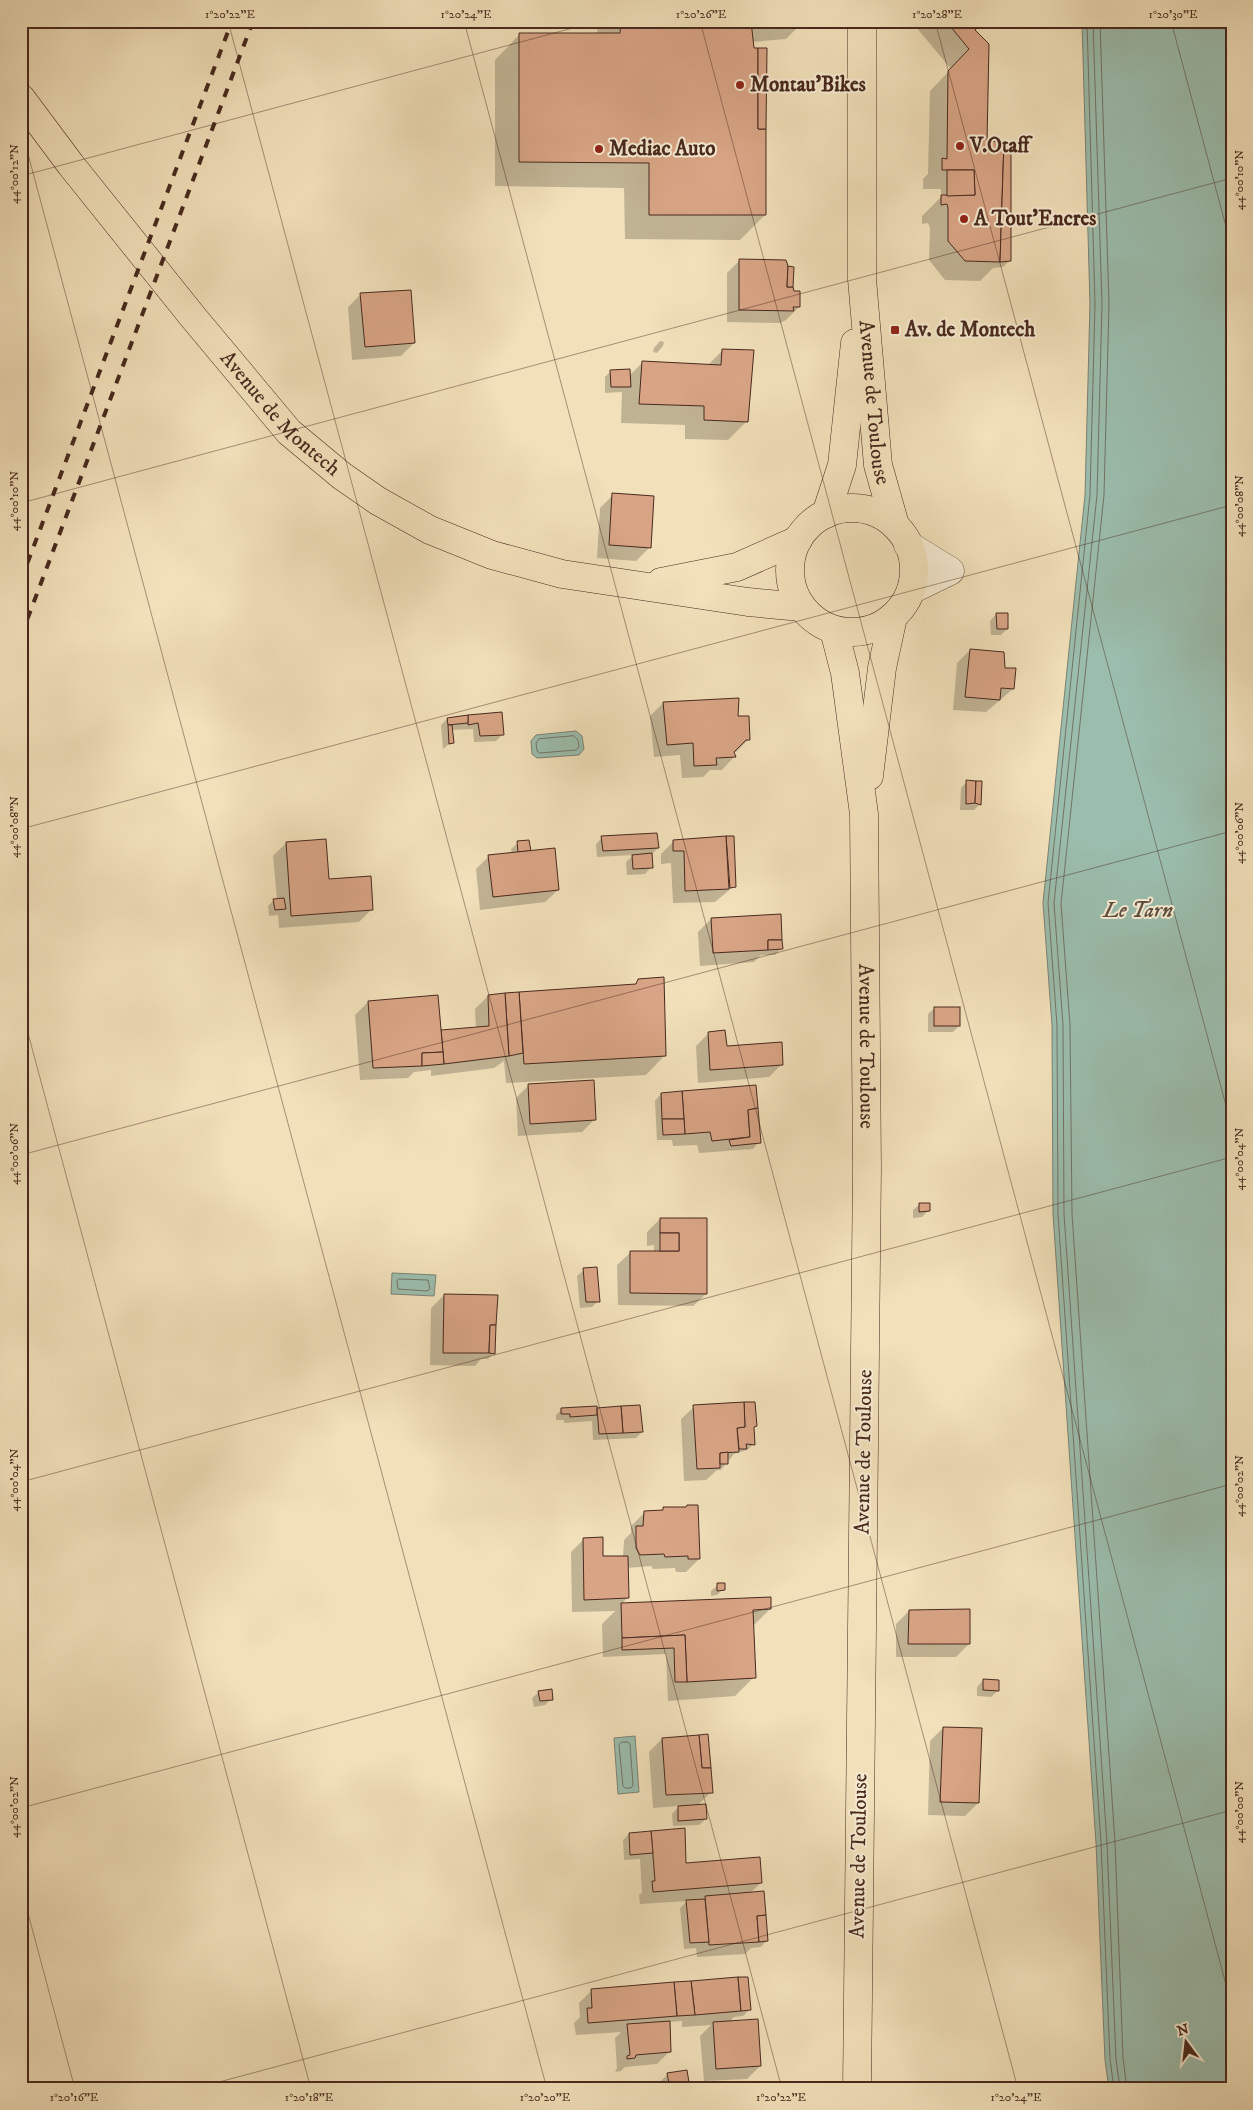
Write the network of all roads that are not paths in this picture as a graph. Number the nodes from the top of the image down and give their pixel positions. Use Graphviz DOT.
graph roads {
  1 [pos="862,21"];
  2 [pos="21,98"];
  3 [pos="862,279"];
  4 [pos="826,514"];
  5 [pos="902,535"];
  6 [pos="798,540"];
  7 [pos="639,586"];
  8 [pos="911,590"];
  9 [pos="802,606"];
  10 [pos="893,617"];
  11 [pos="834,630"];
  12 [pos="864,814"];
  13 [pos="857,2089"];
  1 -- 3 [label="main road, Avenue de Toulouse"];
  2 -- 7 [label="main road, Avenue de Montech"];
  3 -- 4 [label="main road, Avenue de Toulouse"];
  3 -- 5 [label="main road, Avenue de Toulouse"];
  4 -- 5 [label="main road"];
  4 -- 6 [label="main road"];
  5 -- 8 [label="main road"];
  5 -- 8 [label="street"];
  6 -- 7 [label="main road, Avenue de Montech"];
  6 -- 9 [label="main road"];
  7 -- 9 [label="main road, Avenue de Montech"];
  8 -- 10 [label="main road"];
  9 -- 11 [label="main road"];
  10 -- 11 [label="main road"];
  10 -- 12 [label="main road, Avenue de Toulouse"];
  11 -- 12 [label="main road, Avenue de Toulouse"];
  12 -- 13 [label="main road, Avenue de Toulouse"];
}
